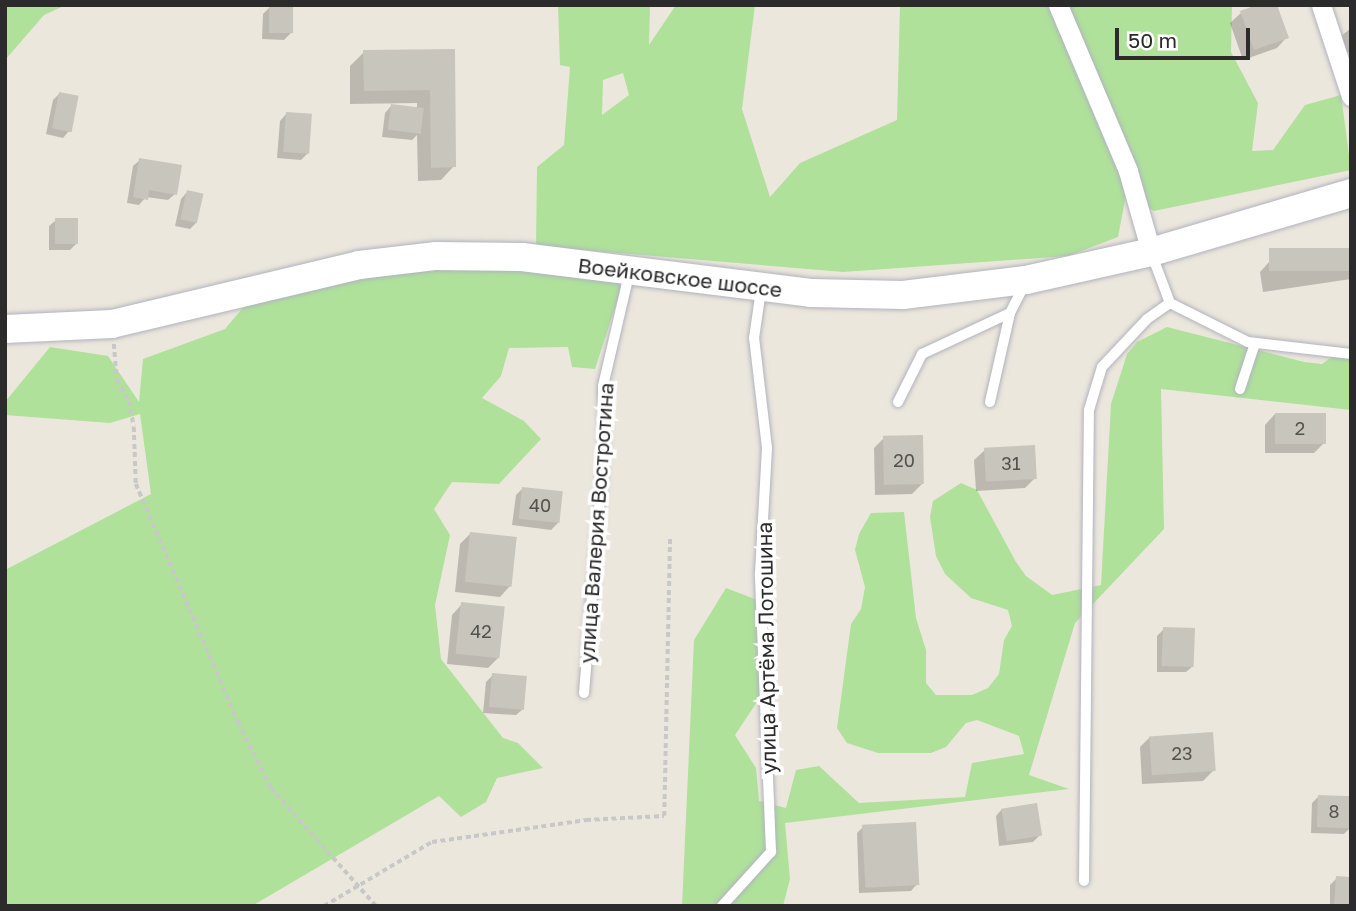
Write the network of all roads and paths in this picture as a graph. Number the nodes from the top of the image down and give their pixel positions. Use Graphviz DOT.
graph roads {
  1 [pos="1058,5"];
  2 [pos="1321,5"];
  3 [pos="1351,96"];
  4 [pos="1351,193"];
  5 [pos="1151,252"];
  6 [pos="630,271"];
  7 [pos="1027,280"];
  8 [pos="761,288"];
  9 [pos="1170,303"];
  10 [pos="1010,313"];
  11 [pos="112,324"];
  12 [pos="5,329"];
  13 [pos="1255,343"];
  14 [pos="1351,354"];
  15 [pos="1240,389"];
  16 [pos="898,402"];
  17 [pos="990,402"];
  18 [pos="670,539"];
  19 [pos="584,693"];
  20 [pos="1084,881"];
  21 [pos="324,906"];
  22 [pos="376,906"];
  23 [pos="722,906"];
  1 -- 5 [label="street"];
  2 -- 3 [label="street"];
  4 -- 5 [label="street, Воейковское шоссе"];
  5 -- 7 [label="street, Воейковское шоссе"];
  5 -- 9 [label="lane"];
  6 -- 8 [label="street, Воейковское шоссе"];
  6 -- 11 [label="street, Воейковское шоссе"];
  6 -- 19 [label="lane, улица Валерия Востротина"];
  7 -- 8 [label="street, Воейковское шоссе"];
  7 -- 10 [label="lane"];
  8 -- 23 [label="lane, улица Артёма Лотошина"];
  9 -- 13 [label="lane"];
  9 -- 20 [label="lane"];
  10 -- 16 [label="lane"];
  10 -- 17 [label="lane"];
  11 -- 12 [label="street, Воейковское шоссе"];
  11 -- 22 [label="path"];
  13 -- 14 [label="lane"];
  13 -- 15 [label="lane"];
  18 -- 21 [label="path"];
}
